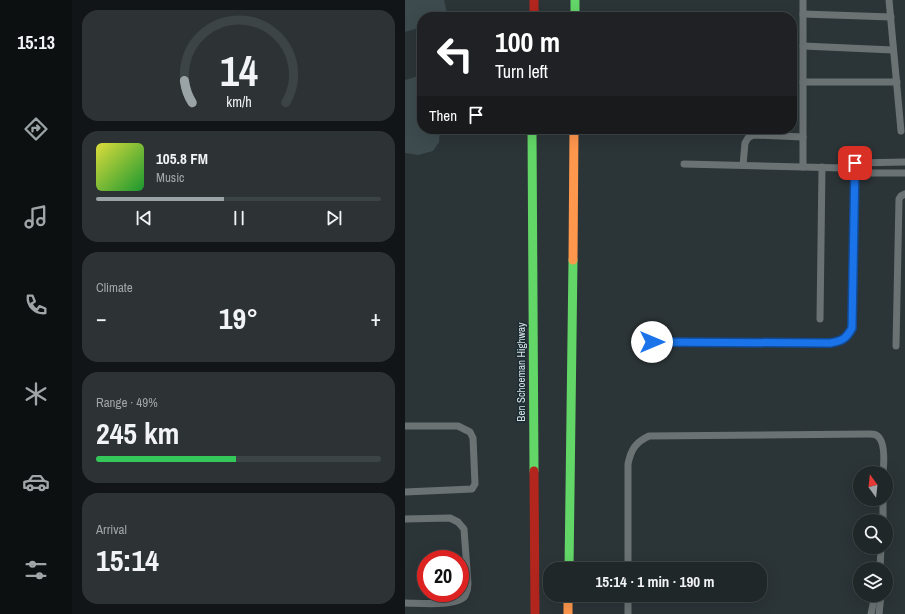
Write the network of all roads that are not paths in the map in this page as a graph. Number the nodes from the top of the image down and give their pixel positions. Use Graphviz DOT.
graph roads {
  1 [pos="534,0"];
  2 [pos="575,0"];
  3 [pos="803,0"];
  4 [pos="889,0"];
  5 [pos="534,12"];
  6 [pos="575,12"];
  7 [pos="803,14"];
  8 [pos="891,17"];
  9 [pos="803,46"];
  10 [pos="893,50"];
  11 [pos="803,82"];
  12 [pos="897,82"];
  13 [pos="901,131"];
  14 [pos="532,134"];
  15 [pos="574,134"];
  16 [pos="803,137"];
  17 [pos="905,162"];
  18 [pos="855,163"];
  19 [pos="684,164"];
  20 [pos="743,166"];
  21 [pos="803,167"];
  22 [pos="822,168"];
  23 [pos="843,168"];
  24 [pos="855,173"];
  25 [pos="905,173"];
  26 [pos="905,194"];
  27 [pos="820,319"];
  28 [pos="652,342"];
  29 [pos="896,346"];
  30 [pos="405,426"];
  31 [pos="883,466"];
  32 [pos="405,492"];
  33 [pos="405,519"];
  34 [pos="569,562"];
  35 [pos="628,562"];
  36 [pos="568,602"];
  37 [pos="628,602"];
  38 [pos="874,602"];
  39 [pos="880,602"];
  40 [pos="405,603"];
  41 [pos="535,614"];
  42 [pos="568,614"];
  43 [pos="628,614"];
  44 [pos="871,614"];
  45 [pos="879,614"];
  1 -- 5 [label="highway"];
  2 -- 6 [label="highway"];
  3 -- 7 [label="lane"];
  4 -- 8 [label="lane"];
  7 -- 8 [label="lane"];
  7 -- 9 [label="lane"];
  8 -- 10 [label="lane"];
  9 -- 10 [label="lane"];
  9 -- 11 [label="lane"];
  10 -- 12 [label="lane"];
  11 -- 12 [label="lane"];
  11 -- 16 [label="lane"];
  12 -- 13 [label="lane"];
  14 -- 41 [label="highway, Ben Schoeman Highway"];
  15 -- 34 [label="highway"];
  16 -- 20 [label="lane"];
  16 -- 21 [label="lane"];
  17 -- 18 [label="lane"];
  18 -- 23 [label="lane"];
  18 -- 24 [label="lane"];
  19 -- 20 [label="lane"];
  20 -- 21 [label="lane"];
  21 -- 22 [label="lane"];
  22 -- 23 [label="lane"];
  22 -- 27 [label="lane"];
  23 -- 24 [label="lane"];
  24 -- 25 [label="lane"];
  24 -- 28 [label="lane"];
  26 -- 29 [label="lane"];
  30 -- 32 [label="lane"];
  31 -- 35 [label="lane"];
  33 -- 40 [label="lane"];
  36 -- 42 [label="highway"];
  37 -- 43 [label="lane"];
  38 -- 44 [label="lane"];
  39 -- 45 [label="lane"];
}
